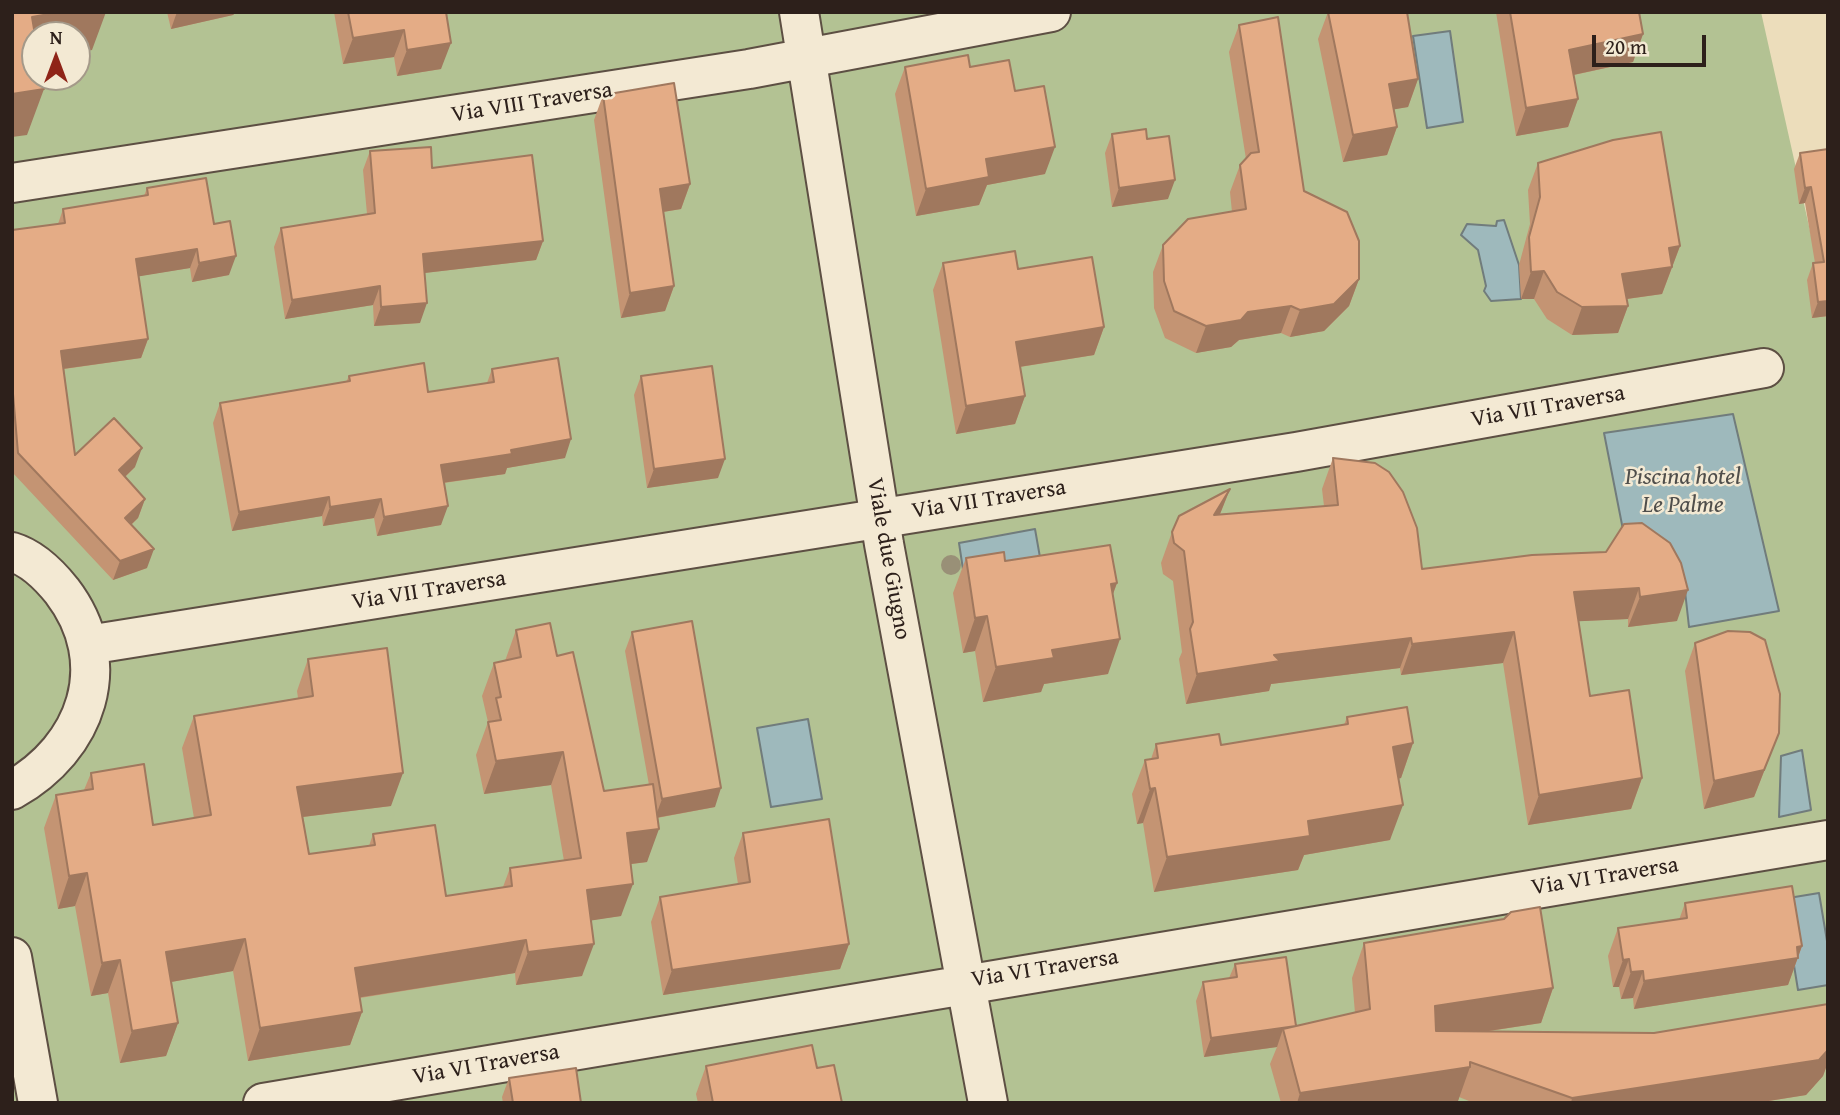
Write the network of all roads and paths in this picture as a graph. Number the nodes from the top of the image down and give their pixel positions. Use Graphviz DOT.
graph roads {
  1 [pos="799,12"];
  2 [pos="1051,12"];
  3 [pos="806,58"];
  4 [pos="12,183"];
  5 [pos="1764,369"];
  6 [pos="880,518"];
  7 [pos="12,552"];
  8 [pos="88,645"];
  9 [pos="12,790"];
  10 [pos="1828,840"];
  11 [pos="12,957"];
  12 [pos="968,982"];
  13 [pos="38,1103"];
  14 [pos="264,1103"];
  15 [pos="988,1103"];
  1 -- 3 [label="street, Viale due Giugno"];
  2 -- 3 [label="street, Via VIII Traversa"];
  3 -- 4 [label="street, Via VIII Traversa"];
  3 -- 6 [label="street, Viale due Giugno"];
  5 -- 6 [label="street, Via VII Traversa"];
  6 -- 8 [label="street, Via VII Traversa"];
  6 -- 12 [label="street, Viale due Giugno"];
  7 -- 8 [label="street"];
  8 -- 9 [label="street"];
  10 -- 12 [label="street, Via VI Traversa"];
  11 -- 13 [label="street"];
  12 -- 14 [label="street, Via VI Traversa"];
  12 -- 15 [label="street, Viale due Giugno"];
}
